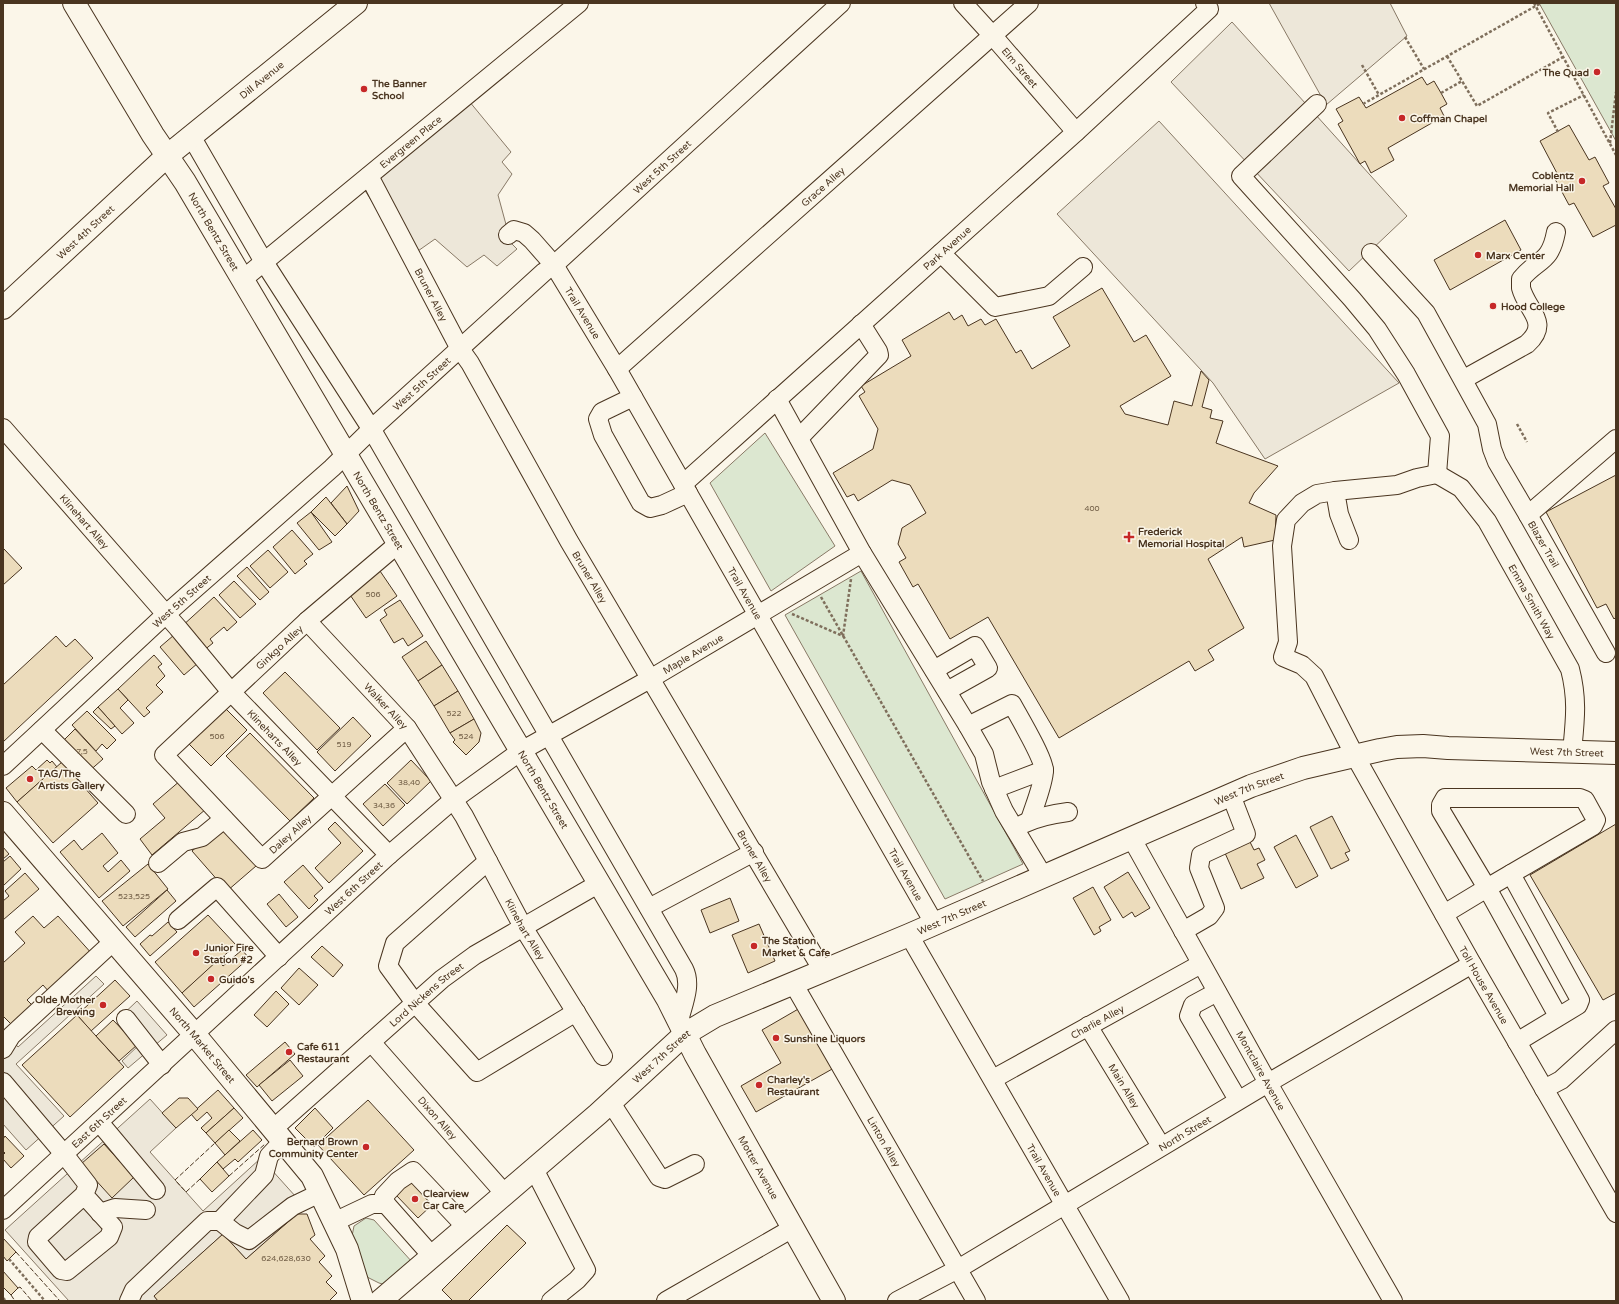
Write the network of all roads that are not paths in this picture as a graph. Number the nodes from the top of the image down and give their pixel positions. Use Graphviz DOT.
graph roads {
  1 [pos="74,3"];
  2 [pos="356,3"];
  3 [pos="579,3"];
  4 [pos="841,3"];
  5 [pos="963,3"];
  6 [pos="1029,3"];
  7 [pos="1207,6"];
  8 [pos="993,36"];
  9 [pos="1317,104"];
  10 [pos="1076,132"];
  11 [pos="191,136"];
  12 [pos="168,156"];
  13 [pos="369,176"];
  14 [pos="1556,232"];
  15 [pos="508,234"];
  16 [pos="941,253"];
  17 [pos="1371,253"];
  18 [pos="264,262"];
  19 [pos="554,265"];
  20 [pos="1083,267"];
  21 [pos="242,280"];
  22 [pos="3,308"];
  23 [pos="861,324"];
  24 [pos="460,349"];
  25 [pos="617,369"];
  26 [pos="1464,379"];
  27 [pos="633,397"];
  28 [pos="777,399"];
  29 [pos="3,428"];
  30 [pos="372,430"];
  31 [pos="799,438"];
  32 [pos="1616,439"];
  33 [pos="346,453"];
  34 [pos="1437,474"];
  35 [pos="685,488"];
  36 [pos="1335,491"];
  37 [pos="1528,515"];
  38 [pos="1350,540"];
  39 [pos="399,543"];
  40 [pos="862,553"];
  41 [pos="166,615"];
  42 [pos="758,615"];
  43 [pos="307,621"];
  44 [pos="1606,653"];
  45 [pos="934,670"];
  46 [pos="650,679"];
  47 [pos="947,691"];
  48 [pos="231,692"];
  49 [pos="968,726"];
  50 [pos="406,728"];
  51 [pos="42,730"];
  52 [pos="549,736"];
  53 [pos="520,751"];
  54 [pos="1572,752"];
  55 [pos="1616,753"];
  56 [pos="164,755"];
  57 [pos="1355,756"];
  58 [pos="3,766"];
  59 [pos="1044,770"];
  60 [pos="994,789"];
  61 [pos="331,795"];
  62 [pos="1231,795"];
  63 [pos="453,800"];
  64 [pos="1068,812"];
  65 [pos="3,813"];
  66 [pos="126,814"];
  67 [pos="224,819"];
  68 [pos="1022,825"];
  69 [pos="1132,839"];
  70 [pos="754,852"];
  71 [pos="389,855"];
  72 [pos="488,861"];
  73 [pos="158,863"];
  74 [pos="1511,874"];
  75 [pos="1043,876"];
  76 [pos="598,884"];
  77 [pos="1487,888"];
  78 [pos="649,908"];
  79 [pos="1444,914"];
  80 [pos="178,920"];
  81 [pos="934,923"];
  82 [pos="523,927"];
  83 [pos="1183,931"];
  84 [pos="909,935"];
  85 [pos="114,941"];
  86 [pos="279,957"];
  87 [pos="1201,964"];
  88 [pos="1472,964"];
  89 [pos="823,971"];
  90 [pos="793,983"];
  91 [pos="1217,992"];
  92 [pos="415,1003"];
  93 [pos="576,1012"];
  94 [pos="1558,1016"];
  95 [pos="126,1019"];
  96 [pos="1088,1026"];
  97 [pos="682,1028"];
  98 [pos="1616,1030"];
  99 [pos="194,1035"];
  100 [pos="371,1042"];
  101 [pos="1517,1042"];
  102 [pos="3,1049"];
  103 [pos="603,1056"];
  104 [pos="162,1065"];
  105 [pos="992,1079"];
  106 [pos="3,1082"];
  107 [pos="1268,1083"];
  108 [pos="1544,1089"];
  109 [pos="1238,1100"];
  110 [pos="611,1103"];
  111 [pos="99,1122"];
  112 [pos="278,1135"];
  113 [pos="1161,1146"];
  114 [pos="64,1154"];
  115 [pos="695,1164"];
  116 [pos="534,1169"];
  117 [pos="156,1190"];
  118 [pos="320,1193"];
  119 [pos="506,1194"];
  120 [pos="84,1195"];
  121 [pos="6,1200"];
  122 [pos="386,1204"];
  123 [pos="1064,1204"];
  124 [pos="146,1210"];
  125 [pos="100,1212"];
  126 [pos="1616,1213"];
  127 [pos="220,1221"];
  128 [pos="334,1222"];
  129 [pos="466,1227"];
  130 [pos="793,1228"];
  131 [pos="432,1256"];
  132 [pos="958,1269"];
  133 [pos="129,1301"];
  134 [pos="363,1301"];
  135 [pos="380,1301"];
  136 [pos="551,1301"];
  137 [pos="666,1301"];
  138 [pos="834,1301"];
  139 [pos="897,1301"];
  140 [pos="976,1301"];
  141 [pos="1120,1301"];
  142 [pos="1393,1301"];
  1 -- 12 [label="main road, North Bentz Street"];
  2 -- 11 [label="main road, Dill Avenue"];
  3 -- 13 [label="street, Evergreen Place"];
  4 -- 19 [label="street, West 5th Street"];
  5 -- 8 [label="street, Elm Street"];
  6 -- 8 [label="street, Grace Alley"];
  7 -- 10 [label="street, Park Avenue"];
  8 -- 10 [label="street, Elm Street"];
  8 -- 25 [label="street, Grace Alley"];
  9 -- 34 [label="street"];
  10 -- 16 [label="street, Park Avenue"];
  11 -- 12 [label="main road, Dill Avenue"];
  11 -- 18 [label="street"];
  12 -- 21 [label="main road, North Bentz Street"];
  12 -- 22 [label="main road, West 4th Street"];
  13 -- 18 [label="street, Evergreen Place"];
  13 -- 24 [label="street, Bruner Alley"];
  14 -- 26 [label="street"];
  15 -- 19 [label="street, Trail Avenue"];
  16 -- 20 [label="street"];
  16 -- 23 [label="street, Park Avenue"];
  17 -- 26 [label="street"];
  18 -- 21 [label="street, Evergreen Place"];
  18 -- 30 [label="street"];
  19 -- 24 [label="street, West 5th Street"];
  19 -- 25 [label="street, Trail Avenue"];
  21 -- 33 [label="main road, North Bentz Street"];
  23 -- 28 [label="street, Park Avenue"];
  23 -- 31 [label="street"];
  24 -- 30 [label="street, West 5th Street"];
  24 -- 46 [label="street, Bruner Alley"];
  25 -- 27 [label="street, Trail Avenue"];
  26 -- 37 [label="street"];
  27 -- 35 [label="street, Trail Avenue"];
  27 -- 35 [label="street, Park Avenue"];
  28 -- 31 [label="street"];
  28 -- 35 [label="street, Park Avenue"];
  29 -- 41 [label="street, Klinehart Alley"];
  30 -- 33 [label="street, West 5th Street"];
  30 -- 52 [label="street"];
  31 -- 40 [label="street"];
  32 -- 37 [label="street, Blazer Trail"];
  33 -- 39 [label="main road, North Bentz Street"];
  33 -- 41 [label="street, West 5th Street"];
  34 -- 36 [label="street"];
  34 -- 54 [label="street, Emma Smith Way"];
  35 -- 42 [label="street, Trail Avenue"];
  36 -- 38 [label="street"];
  36 -- 57 [label="street, Toll House Avenue"];
  37 -- 44 [label="street, Blazer Trail"];
  39 -- 43 [label="street, Ginkgo Alley"];
  39 -- 53 [label="main road, North Bentz Street"];
  40 -- 42 [label="street, Maple Avenue"];
  40 -- 45 [label="street"];
  41 -- 48 [label="street, Klineharts Alley"];
  41 -- 51 [label="street, West 5th Street"];
  42 -- 46 [label="street, Maple Avenue"];
  42 -- 81 [label="street, Trail Avenue"];
  43 -- 48 [label="street, Ginkgo Alley"];
  43 -- 50 [label="street, Walker Alley"];
  45 -- 47 [label="street"];
  45 -- 47 [label="street"];
  46 -- 52 [label="street, Maple Avenue"];
  46 -- 70 [label="street, Bruner Alley"];
  47 -- 49 [label="street"];
  48 -- 56 [label="street, Ginkgo Alley"];
  48 -- 61 [label="street, Klineharts Alley"];
  49 -- 59 [label="street"];
  49 -- 60 [label="street"];
  50 -- 61 [label="street, Daley Alley"];
  50 -- 63 [label="street, Walker Alley"];
  51 -- 58 [label="street, West 5th Street"];
  51 -- 66 [label="street"];
  52 -- 53 [label="street, Maple Avenue"];
  52 -- 78 [label="street"];
  53 -- 63 [label="street, West 6th Street"];
  53 -- 76 [label="main road, North Bentz Street"];
  54 -- 55 [label="main road, West 7th Street"];
  54 -- 57 [label="main road, West 7th Street"];
  56 -- 67 [label="street, Daley Alley"];
  57 -- 62 [label="main road, West 7th Street"];
  57 -- 79 [label="street, Toll House Avenue"];
  59 -- 60 [label="street"];
  59 -- 68 [label="street"];
  60 -- 68 [label="street"];
  61 -- 67 [label="street, Daley Alley"];
  61 -- 71 [label="street, Klineharts Alley"];
  62 -- 69 [label="main road, West 7th Street"];
  62 -- 83 [label="street"];
  63 -- 71 [label="street, West 6th Street"];
  63 -- 72 [label="street, Klinehart Alley"];
  64 -- 68 [label="street"];
  65 -- 85 [label="main road, North Market Street"];
  67 -- 73 [label="street"];
  68 -- 75 [label="street"];
  69 -- 75 [label="main road, West 7th Street"];
  69 -- 83 [label="street, Montclaire Avenue"];
  70 -- 78 [label="street"];
  70 -- 89 [label="street, Bruner Alley"];
  71 -- 86 [label="street, West 6th Street"];
  72 -- 82 [label="street, Klinehart Alley"];
  72 -- 92 [label="street"];
  74 -- 77 [label="street"];
  74 -- 77 [label="street"];
  74 -- 94 [label="street"];
  75 -- 81 [label="main road, West 7th Street"];
  76 -- 82 [label="street, Lord Nickens Street"];
  76 -- 97 [label="main road, North Bentz Street"];
  77 -- 79 [label="street"];
  77 -- 94 [label="street"];
  78 -- 97 [label="street"];
  79 -- 88 [label="street, Toll House Avenue"];
  80 -- 86 [label="street"];
  81 -- 84 [label="main road, West 7th Street"];
  82 -- 92 [label="street, Lord Nickens Street"];
  82 -- 93 [label="street, Klinehart Alley"];
  83 -- 87 [label="street, Montclaire Avenue"];
  84 -- 89 [label="main road, West 7th Street"];
  84 -- 105 [label="street, Trail Avenue"];
  85 -- 99 [label="main road, North Market Street"];
  85 -- 102 [label="street"];
  86 -- 99 [label="street, West 6th Street"];
  87 -- 91 [label="street, Montclaire Avenue"];
  87 -- 96 [label="street, Charlie Alley"];
  88 -- 101 [label="street, Toll House Avenue"];
  88 -- 107 [label="street, North Street"];
  89 -- 90 [label="main road, West 7th Street"];
  90 -- 97 [label="main road, West 7th Street"];
  90 -- 132 [label="street, Linton Alley"];
  91 -- 107 [label="street, Montclaire Avenue"];
  91 -- 109 [label="street"];
  92 -- 93 [label="street"];
  92 -- 100 [label="street, Lord Nickens Street"];
  93 -- 103 [label="street, Klinehart Alley"];
  94 -- 101 [label="street"];
  95 -- 104 [label="street"];
  96 -- 105 [label="street, Charlie Alley"];
  96 -- 113 [label="street, Main Alley"];
  97 -- 110 [label="main road, West 7th Street"];
  97 -- 130 [label="main road, Motter Avenue"];
  98 -- 108 [label="street"];
  99 -- 104 [label="street, East 6th Street"];
  99 -- 112 [label="main road, North Market Street"];
  100 -- 112 [label="street, Lord Nickens Street"];
  100 -- 119 [label="street, Dixon Alley"];
  101 -- 108 [label="street, Toll House Avenue"];
  104 -- 111 [label="street, East 6th Street"];
  105 -- 123 [label="street, Trail Avenue"];
  106 -- 114 [label="street"];
  107 -- 109 [label="street, North Street"];
  107 -- 142 [label="street, Montclaire Avenue"];
  108 -- 126 [label="street, Toll House Avenue"];
  109 -- 113 [label="street, North Street"];
  110 -- 115 [label="street"];
  110 -- 116 [label="main road, West 7th Street"];
  111 -- 114 [label="street, East 6th Street"];
  111 -- 117 [label="street"];
  112 -- 118 [label="main road, North Market Street"];
  112 -- 127 [label="street, Lord Nickens Street"];
  113 -- 123 [label="street, North Street"];
  114 -- 120 [label="street"];
  114 -- 121 [label="street, East 6th Street"];
  116 -- 119 [label="main road, West 7th Street"];
  116 -- 136 [label="street"];
  118 -- 127 [label="street"];
  118 -- 128 [label="main road, North Market Street"];
  119 -- 129 [label="main road, West 7th Street"];
  120 -- 125 [label="street"];
  120 -- 125 [label="street"];
  122 -- 128 [label="street"];
  122 -- 129 [label="street"];
  122 -- 131 [label="street"];
  123 -- 132 [label="street, North Street"];
  123 -- 141 [label="street, Trail Avenue"];
  124 -- 125 [label="street"];
  127 -- 133 [label="street"];
  128 -- 134 [label="main road, North Market Street"];
  129 -- 131 [label="main road, West 7th Street"];
  130 -- 137 [label="street"];
  130 -- 138 [label="main road, Motter Avenue"];
  131 -- 135 [label="main road, West 7th Street"];
  132 -- 139 [label="street, North Street"];
  132 -- 140 [label="street, Linton Alley"];
}
